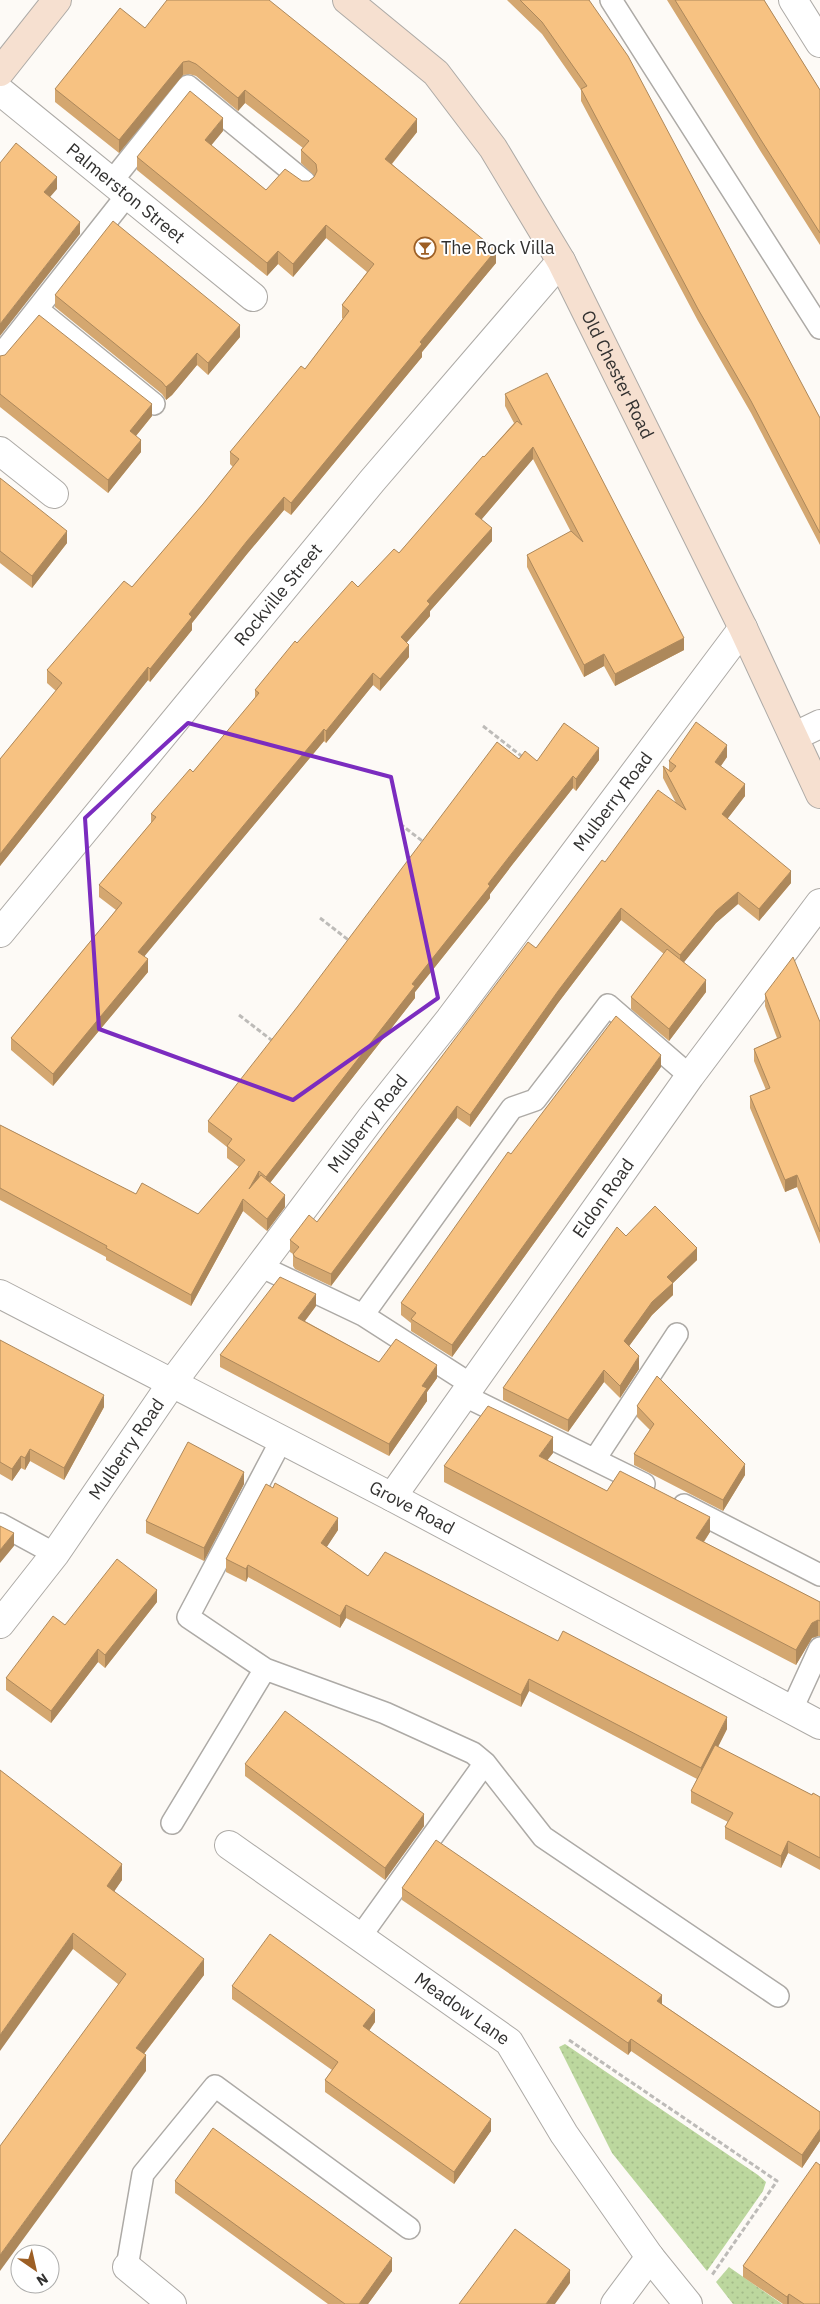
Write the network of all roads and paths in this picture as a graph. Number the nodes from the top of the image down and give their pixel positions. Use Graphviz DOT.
graph roads {
  1 [pos="57,0"];
  2 [pos="347,0"];
  3 [pos="611,0"];
  4 [pos="793,0"];
  5 [pos="820,43"];
  6 [pos="0,72"];
  7 [pos="0,91"];
  8 [pos="305,182"];
  9 [pos="120,188"];
  10 [pos="561,261"];
  11 [pos="253,297"];
  12 [pos="37,309"];
  13 [pos="820,328"];
  14 [pos="0,356"];
  15 [pos="154,404"];
  16 [pos="0,451"];
  17 [pos="54,494"];
  18 [pos="743,628"];
  19 [pos="820,724"];
  20 [pos="483,726"];
  21 [pos="795,736"];
  22 [pos="530,762"];
  23 [pos="820,794"];
  24 [pos="400,824"];
  25 [pos="432,848"];
  26 [pos="820,903"];
  27 [pos="320,918"];
  28 [pos="0,934"];
  29 [pos="358,948"];
  30 [pos="239,1015"];
  31 [pos="278,1045"];
  32 [pos="690,1076"];
  33 [pos="260,1266"];
  34 [pos="0,1294"];
  35 [pos="363,1315"];
  36 [pos="677,1334"];
  37 [pos="172,1383"];
  38 [pos="468,1390"];
  39 [pos="282,1439"];
  40 [pos="595,1459"];
  41 [pos="392,1497"];
  42 [pos="0,1524"];
  43 [pos="55,1554"];
  44 [pos="820,1575"];
  45 [pos="0,1624"];
  46 [pos="820,1648"];
  47 [pos="265,1669"];
  48 [pos="792,1709"];
  49 [pos="820,1725"];
  50 [pos="485,1763"];
  51 [pos="172,1823"];
  52 [pos="229,1846"];
  53 [pos="360,1937"];
  54 [pos="778,1996"];
  55 [pos="568,2040"];
  56 [pos="410,2228"];
  57 [pos="650,2257"];
  58 [pos="126,2267"];
  59 [pos="707,2281"];
  60 [pos="172,2304"];
  61 [pos="615,2304"];
  62 [pos="688,2304"];
  1 -- 6 [label="main road"];
  2 -- 10 [label="main road, Old Chester Road"];
  3 -- 13 [label="lane"];
  4 -- 5 [label="street"];
  7 -- 9 [label="street, Palmerston Street"];
  8 -- 9 [label="lane"];
  9 -- 11 [label="street, Palmerston Street"];
  9 -- 12 [label="lane"];
  10 -- 18 [label="main road, Old Chester Road"];
  10 -- 28 [label="street, Rockville Street"];
  12 -- 14 [label="lane"];
  12 -- 15 [label="lane"];
  16 -- 17 [label="street"];
  18 -- 21 [label="main road, Old Chester Road"];
  18 -- 33 [label="street, Mulberry Road"];
  19 -- 21 [label="street"];
  20 -- 22 [label="path"];
  21 -- 23 [label="main road, Old Chester Road"];
  24 -- 25 [label="path"];
  26 -- 32 [label="street, Eldon Road"];
  27 -- 29 [label="path"];
  30 -- 31 [label="path"];
  32 -- 35 [label="lane"];
  32 -- 38 [label="street, Eldon Road"];
  33 -- 35 [label="lane"];
  33 -- 37 [label="street, Mulberry Road"];
  34 -- 37 [label="street, Grove Road"];
  35 -- 38 [label="lane"];
  36 -- 40 [label="lane"];
  37 -- 39 [label="street, Grove Road"];
  37 -- 43 [label="street, Mulberry Road"];
  38 -- 40 [label="lane"];
  38 -- 41 [label="street, Eldon Road"];
  39 -- 41 [label="street, Grove Road"];
  39 -- 47 [label="lane"];
  40 -- 44 [label="lane"];
  41 -- 48 [label="street, Grove Road"];
  42 -- 43 [label="lane"];
  43 -- 45 [label="street, Mulberry Road"];
  46 -- 48 [label="lane"];
  47 -- 50 [label="lane"];
  47 -- 51 [label="lane"];
  48 -- 49 [label="street, Grove Road"];
  50 -- 53 [label="lane"];
  50 -- 54 [label="lane"];
  52 -- 53 [label="street, Meadow Lane"];
  53 -- 57 [label="street, Meadow Lane"];
  55 -- 59 [label="path"];
  56 -- 58 [label="lane"];
  57 -- 61 [label="street"];
  57 -- 62 [label="street, Meadow Lane"];
  58 -- 60 [label="street"];
}
